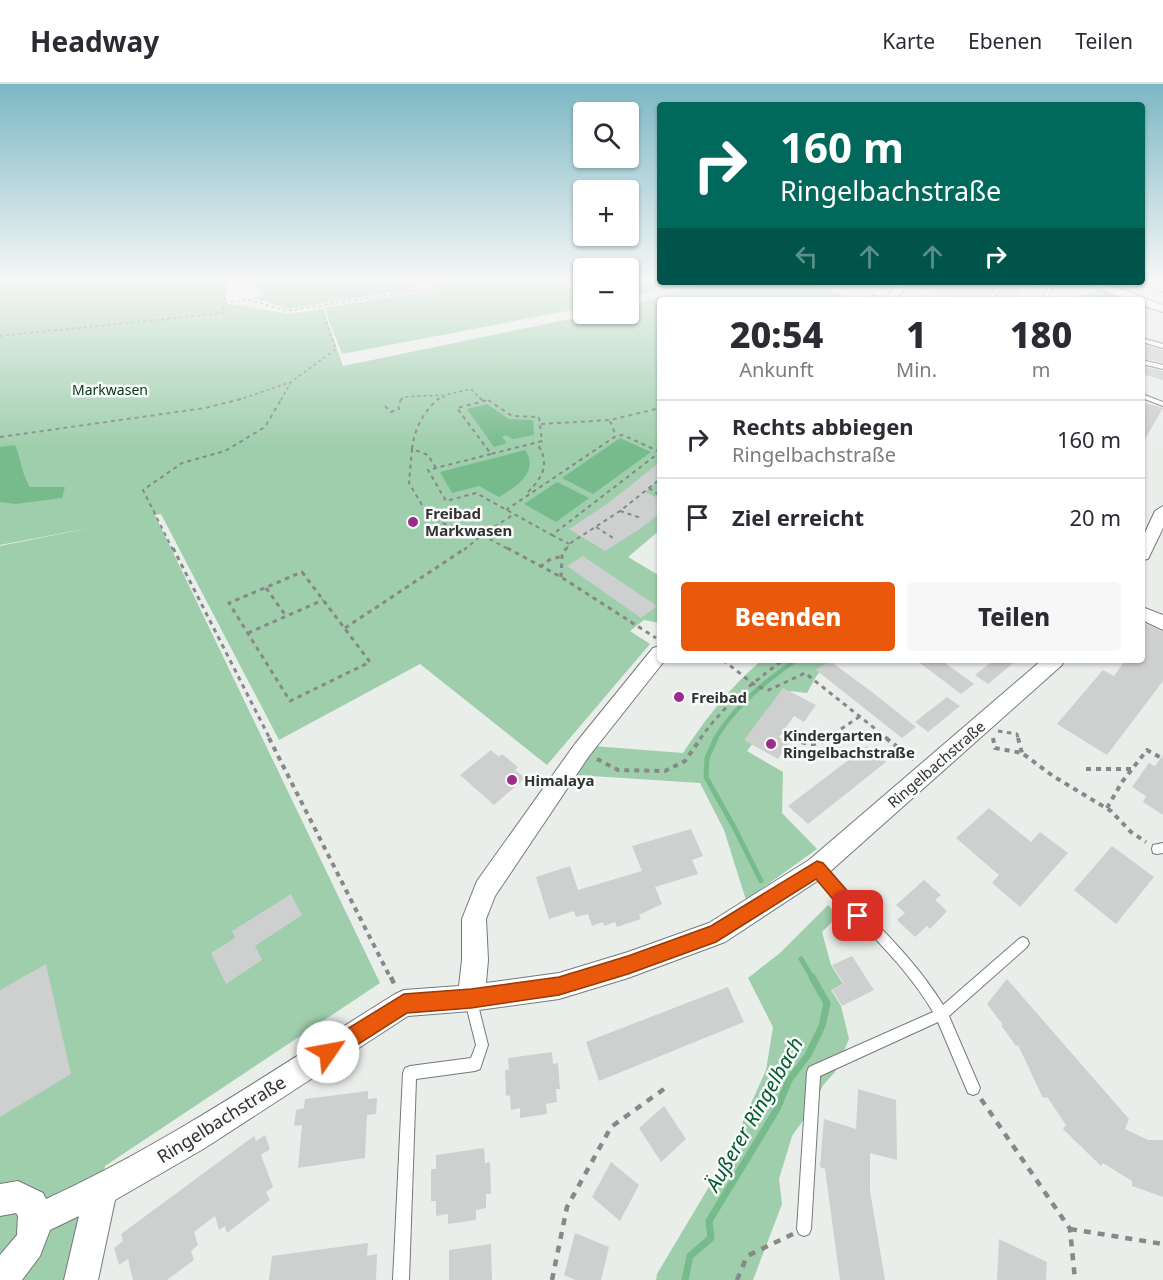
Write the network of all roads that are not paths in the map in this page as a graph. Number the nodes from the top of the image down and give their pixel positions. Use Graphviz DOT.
graph roads {
  1 [pos="1145,341"];
  2 [pos="1163,346"];
  3 [pos="1145,363"];
  4 [pos="1163,367"];
  5 [pos="1145,397"];
  6 [pos="1163,404"];
  7 [pos="1163,511"];
  8 [pos="1145,549"];
  9 [pos="1145,614"];
  10 [pos="1163,622"];
  11 [pos="657,657"];
  12 [pos="1052,663"];
  13 [pos="817,868"];
  14 [pos="1023,943"];
  15 [pos="471,998"];
  16 [pos="942,1014"];
  17 [pos="973,1088"];
  18 [pos="101,1190"];
  19 [pos="0,1200"];
  20 [pos="36,1220"];
  21 [pos="804,1229"];
  22 [pos="0,1277"];
  23 [pos="81,1280"];
  24 [pos="401,1280"];
  1 -- 2 [label="lane"];
  3 -- 4 [label="lane"];
  5 -- 6 [label="lane"];
  7 -- 8 [label="street"];
  9 -- 10 [label="street"];
  11 -- 15 [label="street"];
  12 -- 13 [label="street, Ringelbachstraße"];
  13 -- 15 [label="street, Ringelbachstraße"];
  13 -- 16 [label="lane"];
  14 -- 16 [label="lane"];
  15 -- 18 [label="street, Ringelbachstraße"];
  15 -- 24 [label="lane"];
  16 -- 17 [label="lane"];
  16 -- 21 [label="lane"];
  18 -- 20 [label="street, Ringelbachstraße"];
  18 -- 23 [label="street"];
  19 -- 20 [label="street"];
  20 -- 22 [label="street"];
}
